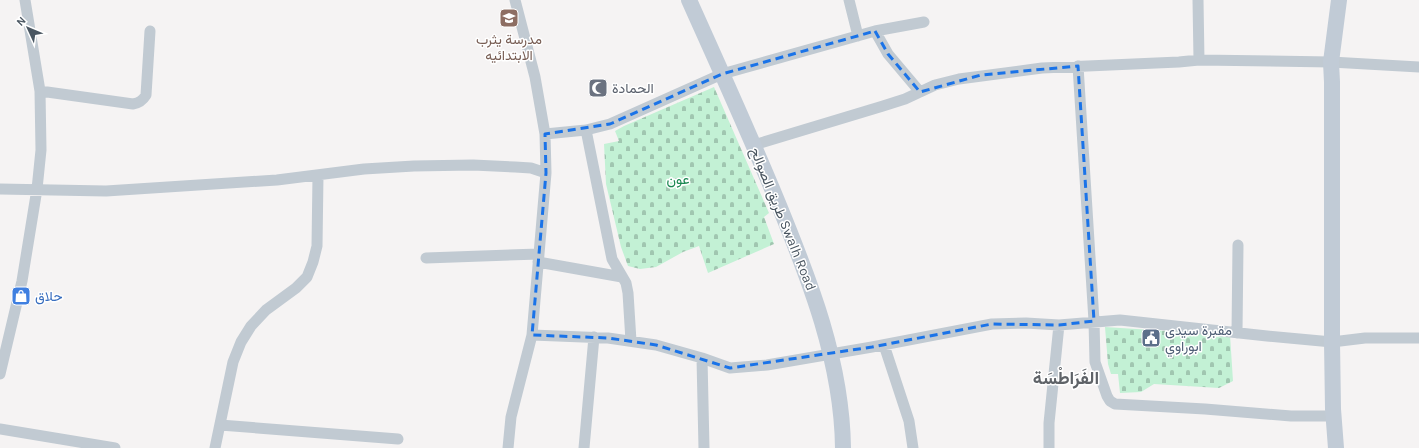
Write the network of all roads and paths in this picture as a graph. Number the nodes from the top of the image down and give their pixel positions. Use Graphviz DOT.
graph roads {
  1 [pos="25,0"];
  2 [pos="515,0"];
  3 [pos="688,0"];
  4 [pos="849,0"];
  5 [pos="1198,0"];
  6 [pos="1339,0"];
  7 [pos="924,22"];
  8 [pos="150,31"];
  9 [pos="875,31"];
  10 [pos="858,36"];
  11 [pos="1199,60"];
  12 [pos="1331,62"];
  13 [pos="1078,66"];
  14 [pos="1419,67"];
  15 [pos="722,74"];
  16 [pos="40,91"];
  17 [pos="920,92"];
  18 [pos="586,130"];
  19 [pos="545,134"];
  20 [pos="754,145"];
  21 [pos="546,173"];
  22 [pos="318,176"];
  23 [pos="0,189"];
  24 [pos="37,189"];
  25 [pos="1238,245"];
  26 [pos="426,258"];
  27 [pos="539,258"];
  28 [pos="622,277"];
  29 [pos="1094,321"];
  30 [pos="1059,325"];
  31 [pos="1237,333"];
  32 [pos="532,335"];
  33 [pos="594,337"];
  34 [pos="1419,338"];
  35 [pos="631,341"];
  36 [pos="1332,342"];
  37 [pos="884,345"];
  38 [pos="831,354"];
  39 [pos="702,358"];
  40 [pos="0,374"];
  41 [pos="1334,416"];
  42 [pos="220,424"];
  43 [pos="0,429"];
  44 [pos="398,439"];
  45 [pos="115,448"];
  46 [pos="215,448"];
  47 [pos="508,448"];
  48 [pos="584,448"];
  49 [pos="704,448"];
  50 [pos="843,448"];
  51 [pos="913,448"];
  52 [pos="1050,448"];
  53 [pos="1336,448"];
  1 -- 16 [label="street"];
  2 -- 19 [label="street"];
  3 -- 15 [label="street, طريق الصوالح Swalh Road"];
  4 -- 10 [label="street"];
  5 -- 11 [label="street"];
  6 -- 12 [label="street"];
  7 -- 9 [label="street"];
  8 -- 16 [label="street"];
  9 -- 10 [label="street"];
  9 -- 17 [label="street"];
  10 -- 15 [label="street"];
  11 -- 12 [label="street"];
  11 -- 13 [label="street"];
  12 -- 14 [label="street"];
  12 -- 36 [label="street"];
  13 -- 17 [label="street"];
  13 -- 29 [label="street"];
  15 -- 18 [label="street"];
  15 -- 20 [label="street, طريق الصوالح Swalh Road"];
  16 -- 24 [label="street"];
  17 -- 20 [label="street"];
  18 -- 19 [label="street"];
  18 -- 28 [label="street"];
  19 -- 21 [label="street"];
  20 -- 38 [label="street, طريق الصوالح Swalh Road"];
  21 -- 22 [label="street"];
  21 -- 27 [label="street"];
  22 -- 24 [label="street"];
  22 -- 42 [label="street"];
  23 -- 24 [label="street"];
  24 -- 40 [label="street"];
  25 -- 31 [label="street"];
  26 -- 27 [label="street"];
  27 -- 28 [label="street"];
  27 -- 32 [label="street"];
  28 -- 35 [label="street"];
  29 -- 30 [label="street"];
  29 -- 31 [label="street"];
  29 -- 41 [label="street"];
  30 -- 37 [label="street"];
  30 -- 52 [label="street"];
  31 -- 36 [label="street"];
  32 -- 33 [label="street"];
  32 -- 47 [label="street"];
  33 -- 35 [label="street"];
  33 -- 48 [label="street"];
  34 -- 36 [label="street"];
  35 -- 39 [label="street"];
  36 -- 41 [label="street"];
  37 -- 38 [label="street"];
  37 -- 51 [label="street"];
  38 -- 39 [label="street"];
  38 -- 50 [label="street, طريق الصوالح Swalh Road"];
  39 -- 49 [label="street"];
  41 -- 53 [label="street"];
  42 -- 44 [label="street"];
  42 -- 46 [label="street"];
  43 -- 45 [label="street"];
}
